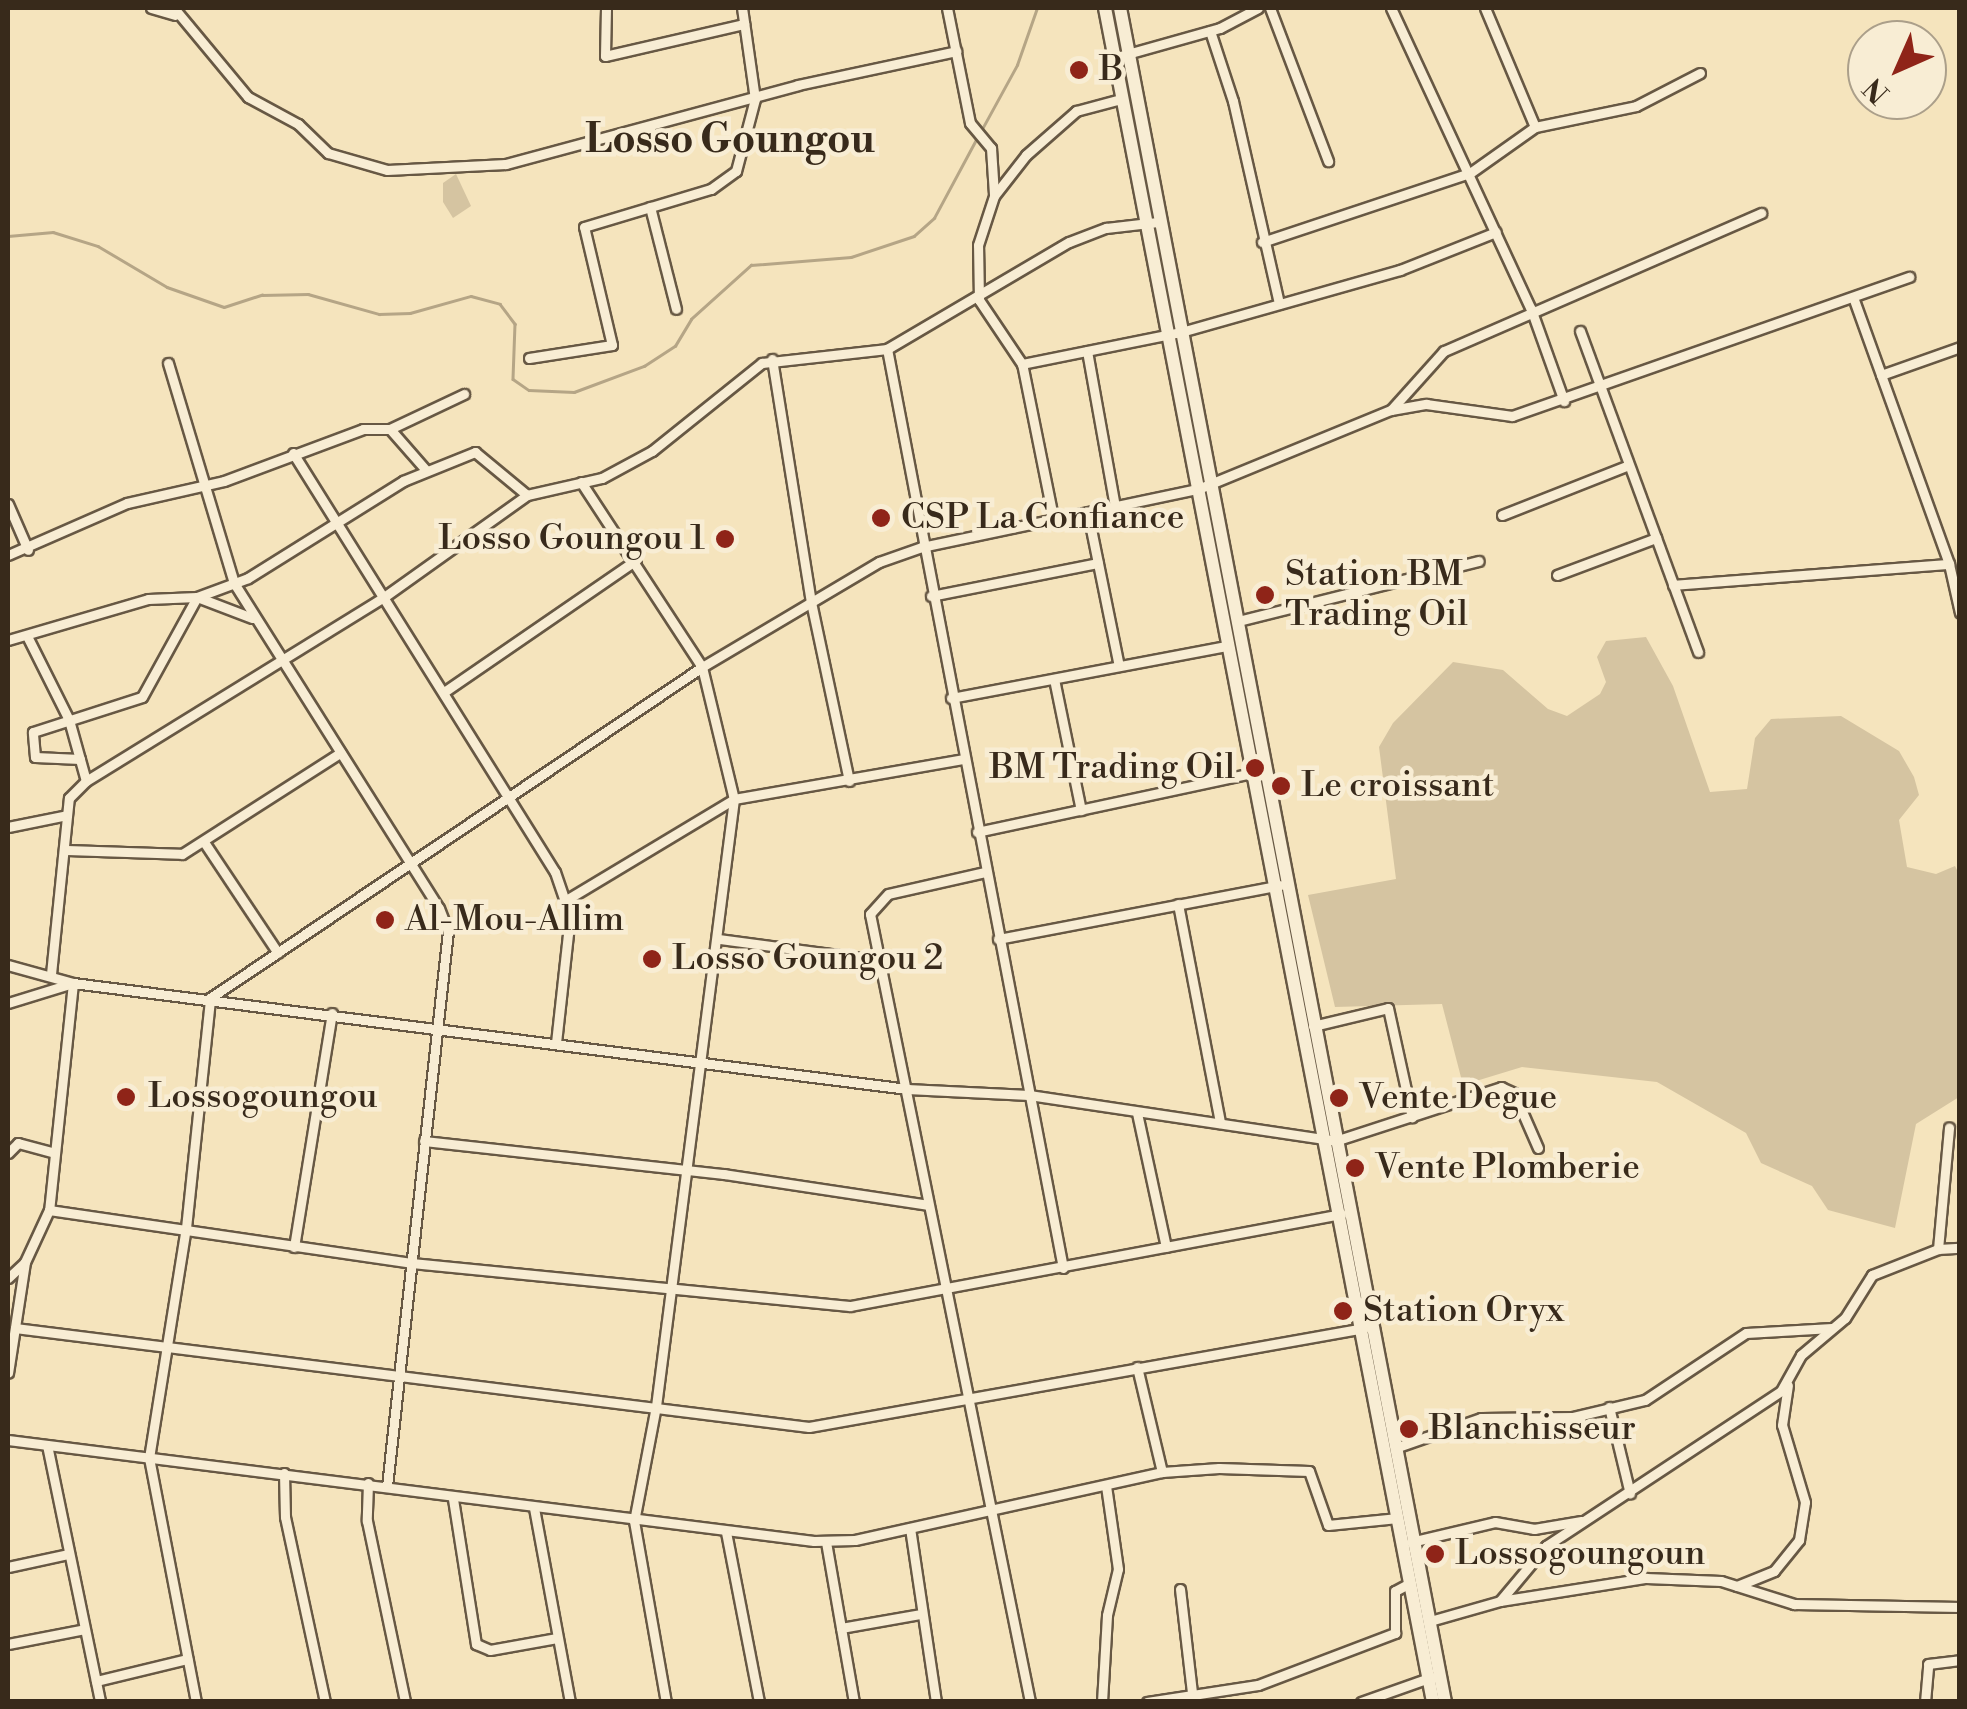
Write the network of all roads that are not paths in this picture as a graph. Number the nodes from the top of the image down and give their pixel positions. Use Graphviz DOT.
graph roads {
  1 [pos="151,8"];
  2 [pos="606,8"];
  3 [pos="742,8"];
  4 [pos="754,8"];
  5 [pos="947,8"];
  6 [pos="1105,8"];
  7 [pos="1120,8"];
  8 [pos="1258,8"];
  9 [pos="1270,8"];
  10 [pos="1391,8"];
  11 [pos="1485,8"];
  12 [pos="174,11"];
  13 [pos="744,24"];
  14 [pos="1210,30"];
  15 [pos="956,52"];
  16 [pos="1128,56"];
  17 [pos="1113,58"];
  18 [pos="1700,72"];
  19 [pos="755,99"];
  20 [pos="1121,99"];
  21 [pos="1535,127"];
  22 [pos="1328,161"];
  23 [pos="1470,173"];
  24 [pos="994,196"];
  25 [pos="650,207"];
  26 [pos="1761,213"];
  27 [pos="1151,223"];
  28 [pos="1496,232"];
  29 [pos="1262,242"];
  30 [pos="1909,277"];
  31 [pos="1853,297"];
  32 [pos="979,300"];
  33 [pos="1278,304"];
  34 [pos="676,309"];
  35 [pos="1531,309"];
  36 [pos="1580,332"];
  37 [pos="1174,334"];
  38 [pos="1960,347"];
  39 [pos="887,349"];
  40 [pos="1087,351"];
  41 [pos="529,358"];
  42 [pos="772,359"];
  43 [pos="168,363"];
  44 [pos="1022,364"];
  45 [pos="1881,375"];
  46 [pos="1602,390"];
  47 [pos="464,394"];
  48 [pos="1564,401"];
  49 [pos="1391,410"];
  50 [pos="390,430"];
  51 [pos="294,453"];
  52 [pos="1629,465"];
  53 [pos="425,469"];
  54 [pos="581,482"];
  55 [pos="1213,484"];
  56 [pos="202,486"];
  57 [pos="1198,489"];
  58 [pos="527,496"];
  59 [pos="8,504"];
  60 [pos="1115,507"];
  61 [pos="1088,514"];
  62 [pos="1502,514"];
  63 [pos="1054,522"];
  64 [pos="338,524"];
  65 [pos="1656,538"];
  66 [pos="922,547"];
  67 [pos="28,550"];
  68 [pos="8,555"];
  69 [pos="636,560"];
  70 [pos="1478,561"];
  71 [pos="1098,563"];
  72 [pos="1949,564"];
  73 [pos="1556,576"];
  74 [pos="234,583"];
  75 [pos="1673,585"];
  76 [pos="931,596"];
  77 [pos="198,597"];
  78 [pos="384,597"];
  79 [pos="811,602"];
  80 [pos="1960,613"];
  81 [pos="1238,621"];
  82 [pos="258,622"];
  83 [pos="27,636"];
  84 [pos="8,640"];
  85 [pos="1227,646"];
  86 [pos="1698,652"];
  87 [pos="283,662"];
  88 [pos="1119,666"];
  89 [pos="702,667"];
  90 [pos="1054,679"];
  91 [pos="444,692"];
  92 [pos="951,698"];
  93 [pos="69,720"];
  94 [pos="340,752"];
  95 [pos="963,759"];
  96 [pos="80,760"];
  97 [pos="1259,772"];
  98 [pos="86,780"];
  99 [pos="849,781"];
  100 [pos="509,797"];
  101 [pos="734,800"];
  102 [pos="1081,810"];
  103 [pos="67,815"];
  104 [pos="8,827"];
  105 [pos="977,832"];
  106 [pos="204,842"];
  107 [pos="64,850"];
  108 [pos="410,864"];
  109 [pos="985,872"];
  110 [pos="1279,885"];
  111 [pos="566,900"];
  112 [pos="1178,904"];
  113 [pos="720,939"];
  114 [pos="998,939"];
  115 [pos="278,953"];
  116 [pos="883,962"];
  117 [pos="8,965"];
  118 [pos="51,974"];
  119 [pos="73,982"];
  120 [pos="210,998"];
  121 [pos="8,1004"];
  122 [pos="332,1013"];
  123 [pos="1313,1026"];
  124 [pos="440,1029"];
  125 [pos="556,1042"];
  126 [pos="698,1058"];
  127 [pos="908,1088"];
  128 [pos="1029,1095"];
  129 [pos="1137,1113"];
  130 [pos="1412,1117"];
  131 [pos="1220,1123"];
  132 [pos="1948,1127"];
  133 [pos="1329,1138"];
  134 [pos="424,1141"];
  135 [pos="1538,1148"];
  136 [pos="8,1153"];
  137 [pos="55,1154"];
  138 [pos="686,1172"];
  139 [pos="928,1205"];
  140 [pos="50,1210"];
  141 [pos="1344,1214"];
  142 [pos="186,1228"];
  143 [pos="294,1247"];
  144 [pos="1166,1248"];
  145 [pos="1960,1248"];
  146 [pos="1938,1249"];
  147 [pos="25,1262"];
  148 [pos="411,1263"];
  149 [pos="1062,1268"];
  150 [pos="8,1278"];
  151 [pos="672,1290"];
  152 [pos="946,1290"];
  153 [pos="15,1328"];
  154 [pos="1366,1328"];
  155 [pos="1832,1328"];
  156 [pos="168,1349"];
  157 [pos="1137,1368"];
  158 [pos="8,1373"];
  159 [pos="398,1374"];
  160 [pos="1789,1378"];
  161 [pos="966,1400"];
  162 [pos="656,1406"];
  163 [pos="1609,1407"];
  164 [pos="8,1440"];
  165 [pos="48,1446"];
  166 [pos="1395,1448"];
  167 [pos="149,1458"];
  168 [pos="1162,1472"];
  169 [pos="284,1473"];
  170 [pos="368,1483"];
  171 [pos="387,1486"];
  172 [pos="1106,1486"];
  173 [pos="1630,1494"];
  174 [pos="453,1499"];
  175 [pos="534,1508"];
  176 [pos="991,1509"];
  177 [pos="1398,1518"];
  178 [pos="1589,1520"];
  179 [pos="634,1522"];
  180 [pos="910,1528"];
  181 [pos="726,1532"];
  182 [pos="826,1542"];
  183 [pos="1409,1542"];
  184 [pos="68,1554"];
  185 [pos="8,1567"];
  186 [pos="1410,1584"];
  187 [pos="1737,1586"];
  188 [pos="1180,1590"];
  189 [pos="1500,1601"];
  190 [pos="1960,1607"];
  191 [pos="920,1614"];
  192 [pos="1430,1621"];
  193 [pos="841,1628"];
  194 [pos="86,1629"];
  195 [pos="558,1638"];
  196 [pos="8,1644"];
  197 [pos="188,1659"];
  198 [pos="1960,1660"];
  199 [pos="1434,1677"];
  200 [pos="96,1681"];
  201 [pos="1224,1691"];
  202 [pos="1192,1692"];
  203 [pos="566,1701"];
  204 [pos="100,1702"];
  205 [pos="196,1702"];
  206 [pos="326,1702"];
  207 [pos="405,1702"];
  208 [pos="666,1702"];
  209 [pos="759,1702"];
  210 [pos="854,1702"];
  211 [pos="936,1702"];
  212 [pos="1030,1702"];
  213 [pos="1102,1702"];
  214 [pos="1147,1702"];
  215 [pos="1231,1702"];
  216 [pos="1362,1702"];
  217 [pos="1432,1702"];
  218 [pos="1444,1702"];
  219 [pos="1925,1702"];
  1 -- 12 [label="street"];
  2 -- 13 [label="street"];
  3 -- 4 [label="street"];
  3 -- 13 [label="street"];
  5 -- 15 [label="street"];
  6 -- 17 [label="main road"];
  7 -- 16 [label="main road"];
  8 -- 14 [label="street"];
  9 -- 22 [label="street"];
  10 -- 23 [label="street"];
  11 -- 21 [label="street"];
  12 -- 19 [label="street"];
  13 -- 19 [label="street"];
  14 -- 16 [label="street"];
  14 -- 29 [label="street"];
  15 -- 19 [label="street"];
  15 -- 24 [label="street"];
  16 -- 17 [label="street"];
  16 -- 27 [label="main road"];
  17 -- 20 [label="main road"];
  18 -- 21 [label="street"];
  19 -- 25 [label="street"];
  20 -- 24 [label="street"];
  20 -- 27 [label="main road"];
  21 -- 23 [label="street"];
  23 -- 28 [label="street"];
  23 -- 29 [label="street"];
  24 -- 32 [label="street"];
  25 -- 34 [label="street"];
  25 -- 41 [label="street"];
  26 -- 35 [label="street"];
  27 -- 32 [label="street"];
  27 -- 37 [label="main road"];
  28 -- 33 [label="street"];
  28 -- 35 [label="street"];
  29 -- 33 [label="street"];
  30 -- 31 [label="street"];
  31 -- 45 [label="street"];
  31 -- 46 [label="street"];
  32 -- 39 [label="street"];
  32 -- 44 [label="street"];
  33 -- 37 [label="street"];
  35 -- 48 [label="street"];
  35 -- 49 [label="street"];
  36 -- 46 [label="street"];
  37 -- 40 [label="street"];
  37 -- 55 [label="main road"];
  37 -- 57 [label="main road"];
  38 -- 45 [label="street"];
  39 -- 42 [label="street"];
  39 -- 66 [label="street"];
  40 -- 44 [label="street"];
  40 -- 60 [label="street"];
  42 -- 54 [label="street"];
  42 -- 79 [label="street"];
  43 -- 56 [label="street"];
  44 -- 63 [label="street"];
  45 -- 72 [label="street"];
  46 -- 48 [label="street"];
  46 -- 52 [label="street"];
  47 -- 50 [label="street"];
  48 -- 49 [label="street"];
  49 -- 55 [label="street"];
  50 -- 51 [label="street"];
  50 -- 53 [label="street"];
  51 -- 56 [label="street"];
  51 -- 64 [label="street"];
  52 -- 62 [label="street"];
  52 -- 65 [label="street"];
  53 -- 58 [label="street"];
  53 -- 64 [label="street"];
  54 -- 58 [label="street"];
  54 -- 69 [label="street"];
  55 -- 57 [label="street"];
  55 -- 81 [label="main road"];
  56 -- 67 [label="street"];
  56 -- 74 [label="street"];
  57 -- 60 [label="street"];
  57 -- 85 [label="main road"];
  58 -- 78 [label="street"];
  59 -- 67 [label="street"];
  60 -- 61 [label="street"];
  61 -- 63 [label="street"];
  61 -- 71 [label="street"];
  63 -- 66 [label="street"];
  64 -- 74 [label="street"];
  64 -- 78 [label="street"];
  65 -- 73 [label="street"];
  65 -- 75 [label="street"];
  66 -- 76 [label="street"];
  66 -- 79 [label="street"];
  67 -- 68 [label="street"];
  69 -- 89 [label="street"];
  69 -- 91 [label="street"];
  70 -- 81 [label="street"];
  71 -- 76 [label="street"];
  71 -- 88 [label="street"];
  72 -- 75 [label="street"];
  72 -- 80 [label="street"];
  74 -- 77 [label="street"];
  74 -- 82 [label="street"];
  75 -- 86 [label="street"];
  76 -- 92 [label="street"];
  77 -- 82 [label="street"];
  77 -- 83 [label="street"];
  77 -- 93 [label="street"];
  78 -- 87 [label="street"];
  78 -- 91 [label="street"];
  79 -- 89 [label="street"];
  79 -- 99 [label="street"];
  81 -- 97 [label="main road"];
  82 -- 87 [label="street"];
  83 -- 84 [label="street"];
  83 -- 93 [label="street"];
  85 -- 88 [label="street"];
  85 -- 97 [label="main road"];
  87 -- 94 [label="street"];
  87 -- 98 [label="street"];
  88 -- 90 [label="street"];
  89 -- 100 [label="street"];
  89 -- 101 [label="street"];
  90 -- 92 [label="street"];
  90 -- 102 [label="street"];
  91 -- 100 [label="street"];
  92 -- 95 [label="street"];
  93 -- 96 [label="street"];
  93 -- 96 [label="street"];
  94 -- 106 [label="street"];
  94 -- 108 [label="street"];
  95 -- 99 [label="street"];
  95 -- 105 [label="street"];
  96 -- 98 [label="street"];
  97 -- 102 [label="street"];
  97 -- 110 [label="main road"];
  98 -- 103 [label="street"];
  99 -- 101 [label="street"];
  100 -- 108 [label="street"];
  100 -- 111 [label="street"];
  101 -- 111 [label="street"];
  101 -- 113 [label="street"];
  102 -- 105 [label="street"];
  103 -- 104 [label="street"];
  103 -- 107 [label="street"];
  105 -- 109 [label="street"];
  106 -- 107 [label="street"];
  106 -- 115 [label="street"];
  107 -- 118 [label="street"];
  108 -- 115 [label="street"];
  108 -- 124 [label="street"];
  109 -- 114 [label="street"];
  109 -- 116 [label="street"];
  110 -- 112 [label="street"];
  110 -- 123 [label="main road"];
  110 -- 133 [label="main road"];
  111 -- 125 [label="street"];
  112 -- 114 [label="street"];
  112 -- 131 [label="street"];
  113 -- 116 [label="street"];
  113 -- 126 [label="street"];
  114 -- 128 [label="street"];
  115 -- 120 [label="street"];
  116 -- 127 [label="street"];
  117 -- 118 [label="street"];
  118 -- 119 [label="street"];
  119 -- 120 [label="street"];
  119 -- 121 [label="street"];
  119 -- 137 [label="street"];
  120 -- 122 [label="street"];
  120 -- 142 [label="street"];
  122 -- 124 [label="street"];
  122 -- 143 [label="street"];
  123 -- 130 [label="street"];
  123 -- 133 [label="main road"];
  124 -- 125 [label="street"];
  124 -- 134 [label="street"];
  125 -- 126 [label="street"];
  126 -- 127 [label="street"];
  126 -- 138 [label="street"];
  127 -- 128 [label="street"];
  127 -- 139 [label="street"];
  128 -- 129 [label="street"];
  128 -- 149 [label="street"];
  129 -- 131 [label="street"];
  129 -- 144 [label="street"];
  130 -- 133 [label="street"];
  130 -- 135 [label="street"];
  131 -- 133 [label="street"];
  132 -- 146 [label="street"];
  133 -- 141 [label="main road"];
  134 -- 138 [label="street"];
  134 -- 148 [label="street"];
  136 -- 137 [label="street"];
  137 -- 140 [label="street"];
  138 -- 139 [label="street"];
  138 -- 151 [label="street"];
  139 -- 152 [label="street"];
  140 -- 142 [label="street"];
  140 -- 147 [label="street"];
  141 -- 144 [label="street"];
  141 -- 154 [label="main road"];
  142 -- 143 [label="street"];
  142 -- 156 [label="street"];
  143 -- 148 [label="street"];
  144 -- 149 [label="street"];
  145 -- 146 [label="street"];
  146 -- 155 [label="street"];
  147 -- 150 [label="street"];
  147 -- 153 [label="street"];
  148 -- 151 [label="street"];
  148 -- 159 [label="street"];
  149 -- 152 [label="street"];
  151 -- 152 [label="street"];
  151 -- 162 [label="street"];
  152 -- 161 [label="street"];
  153 -- 156 [label="street"];
  153 -- 158 [label="street"];
  154 -- 157 [label="street"];
  154 -- 166 [label="main road"];
  154 -- 177 [label="main road"];
  155 -- 160 [label="street"];
  155 -- 163 [label="street"];
  156 -- 159 [label="street"];
  156 -- 167 [label="street"];
  157 -- 161 [label="street"];
  157 -- 168 [label="street"];
  159 -- 162 [label="street"];
  159 -- 171 [label="street"];
  160 -- 173 [label="street"];
  160 -- 187 [label="street"];
  161 -- 162 [label="street"];
  161 -- 176 [label="street"];
  162 -- 179 [label="street"];
  163 -- 166 [label="street"];
  163 -- 173 [label="street"];
  164 -- 165 [label="street"];
  165 -- 167 [label="street"];
  165 -- 184 [label="street"];
  166 -- 183 [label="main road"];
  167 -- 169 [label="street"];
  167 -- 197 [label="street"];
  168 -- 172 [label="street"];
  168 -- 177 [label="street"];
  169 -- 170 [label="street"];
  169 -- 206 [label="street"];
  170 -- 171 [label="street"];
  170 -- 207 [label="street"];
  171 -- 174 [label="street"];
  172 -- 176 [label="street"];
  172 -- 213 [label="street"];
  173 -- 178 [label="street"];
  174 -- 175 [label="street"];
  174 -- 195 [label="street"];
  175 -- 179 [label="street"];
  175 -- 195 [label="street"];
  176 -- 180 [label="street"];
  176 -- 212 [label="street"];
  177 -- 183 [label="main road"];
  178 -- 183 [label="street"];
  178 -- 189 [label="street"];
  179 -- 181 [label="street"];
  179 -- 208 [label="street"];
  180 -- 182 [label="street"];
  180 -- 191 [label="street"];
  181 -- 182 [label="street"];
  181 -- 209 [label="street"];
  182 -- 193 [label="street"];
  183 -- 186 [label="main road"];
  183 -- 192 [label="main road"];
  184 -- 185 [label="street"];
  184 -- 194 [label="street"];
  186 -- 199 [label="main road"];
  186 -- 201 [label="street"];
  187 -- 189 [label="street"];
  187 -- 190 [label="street"];
  188 -- 202 [label="street"];
  189 -- 192 [label="street"];
  191 -- 193 [label="street"];
  191 -- 211 [label="street"];
  192 -- 199 [label="main road"];
  193 -- 210 [label="street"];
  194 -- 196 [label="street"];
  194 -- 200 [label="street"];
  195 -- 203 [label="street"];
  197 -- 200 [label="street"];
  197 -- 205 [label="street"];
  198 -- 219 [label="street"];
  199 -- 216 [label="street"];
  199 -- 217 [label="main road"];
  199 -- 218 [label="main road"];
  200 -- 204 [label="street"];
  201 -- 202 [label="street"];
  201 -- 215 [label="street"];
  202 -- 214 [label="street"];
}
